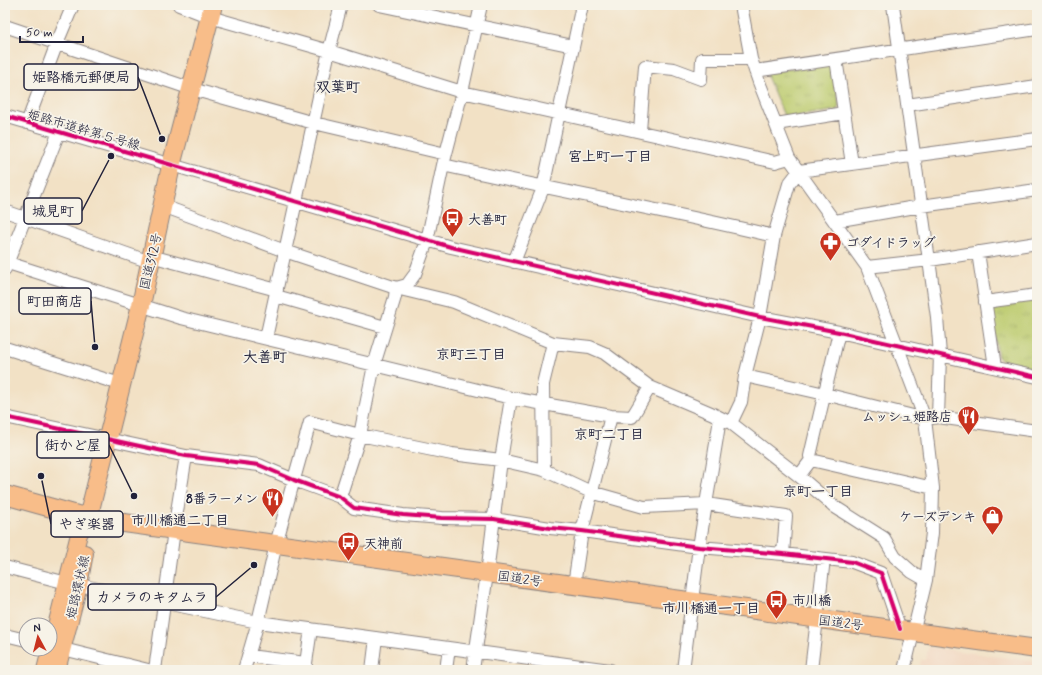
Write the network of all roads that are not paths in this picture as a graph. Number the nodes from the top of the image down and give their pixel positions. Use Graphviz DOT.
graph roads {
  1 [pos="73,5"];
  2 [pos="179,5"];
  3 [pos="341,5"];
  4 [pos="379,5"];
  5 [pos="481,5"];
  6 [pos="582,5"];
  7 [pos="741,5"];
  8 [pos="893,5"];
  9 [pos="211,11"];
  10 [pos="475,25"];
  11 [pos="5,26"];
  12 [pos="1037,29"];
  13 [pos="56,43"];
  14 [pos="573,46"];
  15 [pos="899,50"];
  16 [pos="329,51"];
  17 [pos="752,59"];
  18 [pos="836,59"];
  19 [pos="755,71"];
  20 [pos="1037,86"];
  21 [pos="192,90"];
  22 [pos="462,92"];
  23 [pos="907,105"];
  24 [pos="844,112"];
  25 [pos="559,113"];
  26 [pos="5,116"];
  27 [pos="27,123"];
  28 [pos="314,123"];
  29 [pos="776,124"];
  30 [pos="640,131"];
  31 [pos="59,132"];
  32 [pos="1037,139"];
  33 [pos="914,156"];
  34 [pos="789,158"];
  35 [pos="445,160"];
  36 [pos="852,164"];
  37 [pos="172,166"];
  38 [pos="799,171"];
  39 [pos="543,188"];
  40 [pos="1037,190"];
  41 [pos="296,203"];
  42 [pos="163,206"];
  43 [pos="922,206"];
  44 [pos="5,211"];
  45 [pos="26,219"];
  46 [pos="835,221"];
  47 [pos="774,236"];
  48 [pos="427,241"];
  49 [pos="1037,243"];
  50 [pos="285,251"];
  51 [pos="978,252"];
  52 [pos="150,259"];
  53 [pos="930,260"];
  54 [pos="514,262"];
  55 [pos="6,265"];
  56 [pos="868,267"];
  57 [pos="396,288"];
  58 [pos="276,293"];
  59 [pos="1037,295"];
  60 [pos="985,302"];
  61 [pos="140,305"];
  62 [pos="760,317"];
  63 [pos="385,327"];
  64 [pos="839,332"];
  65 [pos="266,338"];
  66 [pos="553,343"];
  67 [pos="897,344"];
  68 [pos="5,348"];
  69 [pos="940,356"];
  70 [pos="374,365"];
  71 [pos="995,367"];
  72 [pos="745,376"];
  73 [pos="1037,377"];
  74 [pos="120,384"];
  75 [pos="650,387"];
  76 [pos="825,394"];
  77 [pos="511,398"];
  78 [pos="542,404"];
  79 [pos="611,416"];
  80 [pos="5,417"];
  81 [pos="938,417"];
  82 [pos="925,419"];
  83 [pos="726,421"];
  84 [pos="1037,431"];
  85 [pos="360,434"];
  86 [pos="107,439"];
  87 [pos="186,456"];
  88 [pos="501,460"];
  89 [pos="811,460"];
  90 [pos="544,470"];
  91 [pos="799,476"];
  92 [pos="294,480"];
  93 [pos="933,488"];
  94 [pos="591,492"];
  95 [pos="5,495"];
  96 [pos="340,497"];
  97 [pos="706,504"];
  98 [pos="88,518"];
  99 [pos="494,519"];
  100 [pos="174,530"];
  101 [pos="582,530"];
  102 [pos="276,544"];
  103 [pos="700,547"];
  104 [pos="783,554"];
  105 [pos="824,558"];
  106 [pos="5,567"];
  107 [pos="487,574"];
  108 [pos="926,580"];
  109 [pos="73,584"];
  110 [pos="574,586"];
  111 [pos="692,601"];
  112 [pos="165,603"];
  113 [pos="818,619"];
  114 [pos="258,622"];
  115 [pos="311,629"];
  116 [pos="907,630"];
  117 [pos="58,634"];
  118 [pos="5,635"];
  119 [pos="18,638"];
  120 [pos="376,638"];
  121 [pos="58,648"];
  122 [pos="449,648"];
  123 [pos="1037,649"];
  124 [pos="476,652"];
  125 [pos="248,656"];
  126 [pos="50,657"];
  127 [pos="55,657"];
  128 [pos="530,664"];
  129 [pos="306,667"];
  130 [pos="45,670"];
  131 [pos="57,670"];
  132 [pos="148,670"];
  133 [pos="155,670"];
  134 [pos="244,670"];
  135 [pos="372,670"];
  136 [pos="446,670"];
  137 [pos="473,670"];
  138 [pos="610,670"];
  139 [pos="683,670"];
  140 [pos="811,670"];
  141 [pos="904,670"];
  1 -- 13 [label="street"];
  2 -- 9 [label="street"];
  3 -- 16 [label="street"];
  4 -- 10 [label="street"];
  5 -- 10 [label="street"];
  6 -- 14 [label="street"];
  7 -- 17 [label="street"];
  8 -- 15 [label="street"];
  9 -- 16 [label="street"];
  9 -- 21 [label="highway, 国道312号"];
  10 -- 14 [label="street"];
  10 -- 22 [label="street"];
  11 -- 13 [label="street"];
  12 -- 15 [label="street"];
  13 -- 21 [label="street"];
  13 -- 27 [label="street"];
  14 -- 25 [label="street"];
  15 -- 18 [label="street"];
  15 -- 23 [label="street"];
  16 -- 22 [label="street"];
  16 -- 28 [label="street"];
  17 -- 19 [label="street"];
  17 -- 30 [label="street"];
  18 -- 19 [label="street"];
  18 -- 24 [label="street"];
  19 -- 29 [label="street"];
  20 -- 23 [label="street"];
  21 -- 28 [label="street"];
  21 -- 37 [label="highway, 国道312号"];
  22 -- 25 [label="street"];
  22 -- 35 [label="street"];
  23 -- 33 [label="street"];
  24 -- 29 [label="street"];
  24 -- 36 [label="street"];
  25 -- 30 [label="street"];
  25 -- 39 [label="street"];
  26 -- 27 [label="street, 姫路市道幹第５号線"];
  27 -- 31 [label="street, 姫路市道幹第５号線"];
  28 -- 35 [label="street"];
  28 -- 41 [label="street"];
  29 -- 34 [label="street"];
  30 -- 34 [label="street"];
  31 -- 37 [label="street, 姫路市道幹第５号線"];
  31 -- 45 [label="street"];
  32 -- 33 [label="street"];
  33 -- 36 [label="street"];
  33 -- 43 [label="street"];
  34 -- 38 [label="street"];
  35 -- 39 [label="street"];
  35 -- 48 [label="street"];
  36 -- 38 [label="street"];
  37 -- 41 [label="street, 姫路市道幹第５号線"];
  37 -- 42 [label="highway, 国道312号"];
  38 -- 46 [label="street"];
  38 -- 47 [label="street"];
  39 -- 47 [label="street"];
  39 -- 54 [label="street"];
  40 -- 43 [label="street"];
  41 -- 48 [label="street, 姫路市道幹第５号線"];
  41 -- 50 [label="street"];
  42 -- 50 [label="street"];
  42 -- 52 [label="highway, 国道312号"];
  43 -- 46 [label="street"];
  43 -- 53 [label="street"];
  44 -- 45 [label="street"];
  45 -- 52 [label="street"];
  45 -- 55 [label="street"];
  46 -- 56 [label="street"];
  47 -- 62 [label="street"];
  48 -- 54 [label="street, 姫路市道幹第５号線"];
  48 -- 57 [label="street"];
  49 -- 51 [label="street"];
  50 -- 57 [label="street"];
  50 -- 58 [label="street"];
  51 -- 53 [label="street"];
  51 -- 60 [label="street"];
  52 -- 58 [label="street"];
  52 -- 61 [label="highway, 国道312号"];
  53 -- 56 [label="street"];
  53 -- 69 [label="street"];
  54 -- 62 [label="street, 姫路市道幹第５号線"];
  55 -- 61 [label="street"];
  56 -- 67 [label="street"];
  57 -- 63 [label="street"];
  57 -- 66 [label="street"];
  58 -- 63 [label="street"];
  58 -- 65 [label="street"];
  59 -- 60 [label="street"];
  60 -- 71 [label="street"];
  61 -- 65 [label="street"];
  61 -- 74 [label="highway, 国道312号"];
  62 -- 64 [label="street, 姫路市道幹第５号線"];
  62 -- 72 [label="street"];
  63 -- 70 [label="street"];
  64 -- 67 [label="street, 姫路市道幹第５号線"];
  64 -- 76 [label="street"];
  65 -- 70 [label="street"];
  66 -- 75 [label="street"];
  66 -- 78 [label="street"];
  67 -- 69 [label="street, 姫路市道幹第５号線"];
  67 -- 82 [label="street"];
  68 -- 74 [label="street"];
  69 -- 71 [label="street, 姫路市道幹第５号線"];
  69 -- 81 [label="street"];
  70 -- 77 [label="street"];
  70 -- 85 [label="street"];
  71 -- 73 [label="street, 姫路市道幹第５号線"];
  72 -- 76 [label="street"];
  72 -- 83 [label="street"];
  74 -- 86 [label="highway, 国道312号"];
  75 -- 79 [label="street"];
  75 -- 83 [label="street"];
  76 -- 82 [label="street"];
  76 -- 89 [label="street"];
  77 -- 78 [label="street"];
  77 -- 88 [label="street"];
  78 -- 79 [label="street"];
  78 -- 90 [label="street"];
  79 -- 94 [label="street"];
  80 -- 86 [label="street"];
  81 -- 82 [label="street"];
  81 -- 84 [label="street"];
  82 -- 93 [label="street"];
  83 -- 91 [label="street"];
  83 -- 97 [label="street"];
  85 -- 88 [label="street"];
  85 -- 92 [label="street"];
  85 -- 96 [label="street"];
  86 -- 87 [label="street"];
  86 -- 98 [label="highway, 国道312号"];
  87 -- 92 [label="street"];
  87 -- 100 [label="street"];
  88 -- 90 [label="street"];
  88 -- 99 [label="street"];
  89 -- 91 [label="street"];
  89 -- 93 [label="street"];
  90 -- 94 [label="street"];
  91 -- 108 [label="street"];
  92 -- 96 [label="street"];
  92 -- 102 [label="street"];
  93 -- 108 [label="street"];
  94 -- 97 [label="street"];
  94 -- 101 [label="street"];
  95 -- 98 [label="highway, 国道2号"];
  96 -- 99 [label="street"];
  97 -- 103 [label="street"];
  97 -- 104 [label="street"];
  98 -- 100 [label="highway, 国道2号"];
  98 -- 109 [label="main road, 姫路環状線"];
  99 -- 101 [label="street"];
  99 -- 107 [label="street"];
  100 -- 102 [label="highway, 国道2号"];
  100 -- 112 [label="street"];
  101 -- 103 [label="street"];
  101 -- 110 [label="street"];
  102 -- 107 [label="highway, 国道2号"];
  102 -- 114 [label="street"];
  103 -- 104 [label="street"];
  103 -- 111 [label="street"];
  104 -- 105 [label="street"];
  105 -- 113 [label="street"];
  105 -- 116 [label="street"];
  106 -- 109 [label="street"];
  107 -- 110 [label="highway, 国道2号"];
  107 -- 124 [label="street"];
  108 -- 116 [label="street"];
  109 -- 112 [label="street"];
  109 -- 117 [label="main road, 姫路環状線"];
  110 -- 111 [label="highway, 国道2号"];
  111 -- 113 [label="highway, 国道2号"];
  111 -- 139 [label="street"];
  112 -- 114 [label="street"];
  112 -- 133 [label="street"];
  113 -- 116 [label="highway, 国道2号"];
  113 -- 140 [label="street"];
  114 -- 115 [label="street"];
  114 -- 125 [label="street"];
  115 -- 120 [label="street"];
  115 -- 129 [label="street"];
  116 -- 123 [label="highway, 国道2号"];
  116 -- 141 [label="street"];
  118 -- 119 [label="street"];
  120 -- 122 [label="street"];
  120 -- 135 [label="street"];
  121 -- 132 [label="street"];
  122 -- 124 [label="street"];
  122 -- 136 [label="street"];
  124 -- 128 [label="street"];
  124 -- 137 [label="street"];
  125 -- 129 [label="street"];
  125 -- 134 [label="street"];
  126 -- 130 [label="main road, 姫路環状線"];
  127 -- 131 [label="main road, 姫路環状線"];
  128 -- 138 [label="street"];
}
